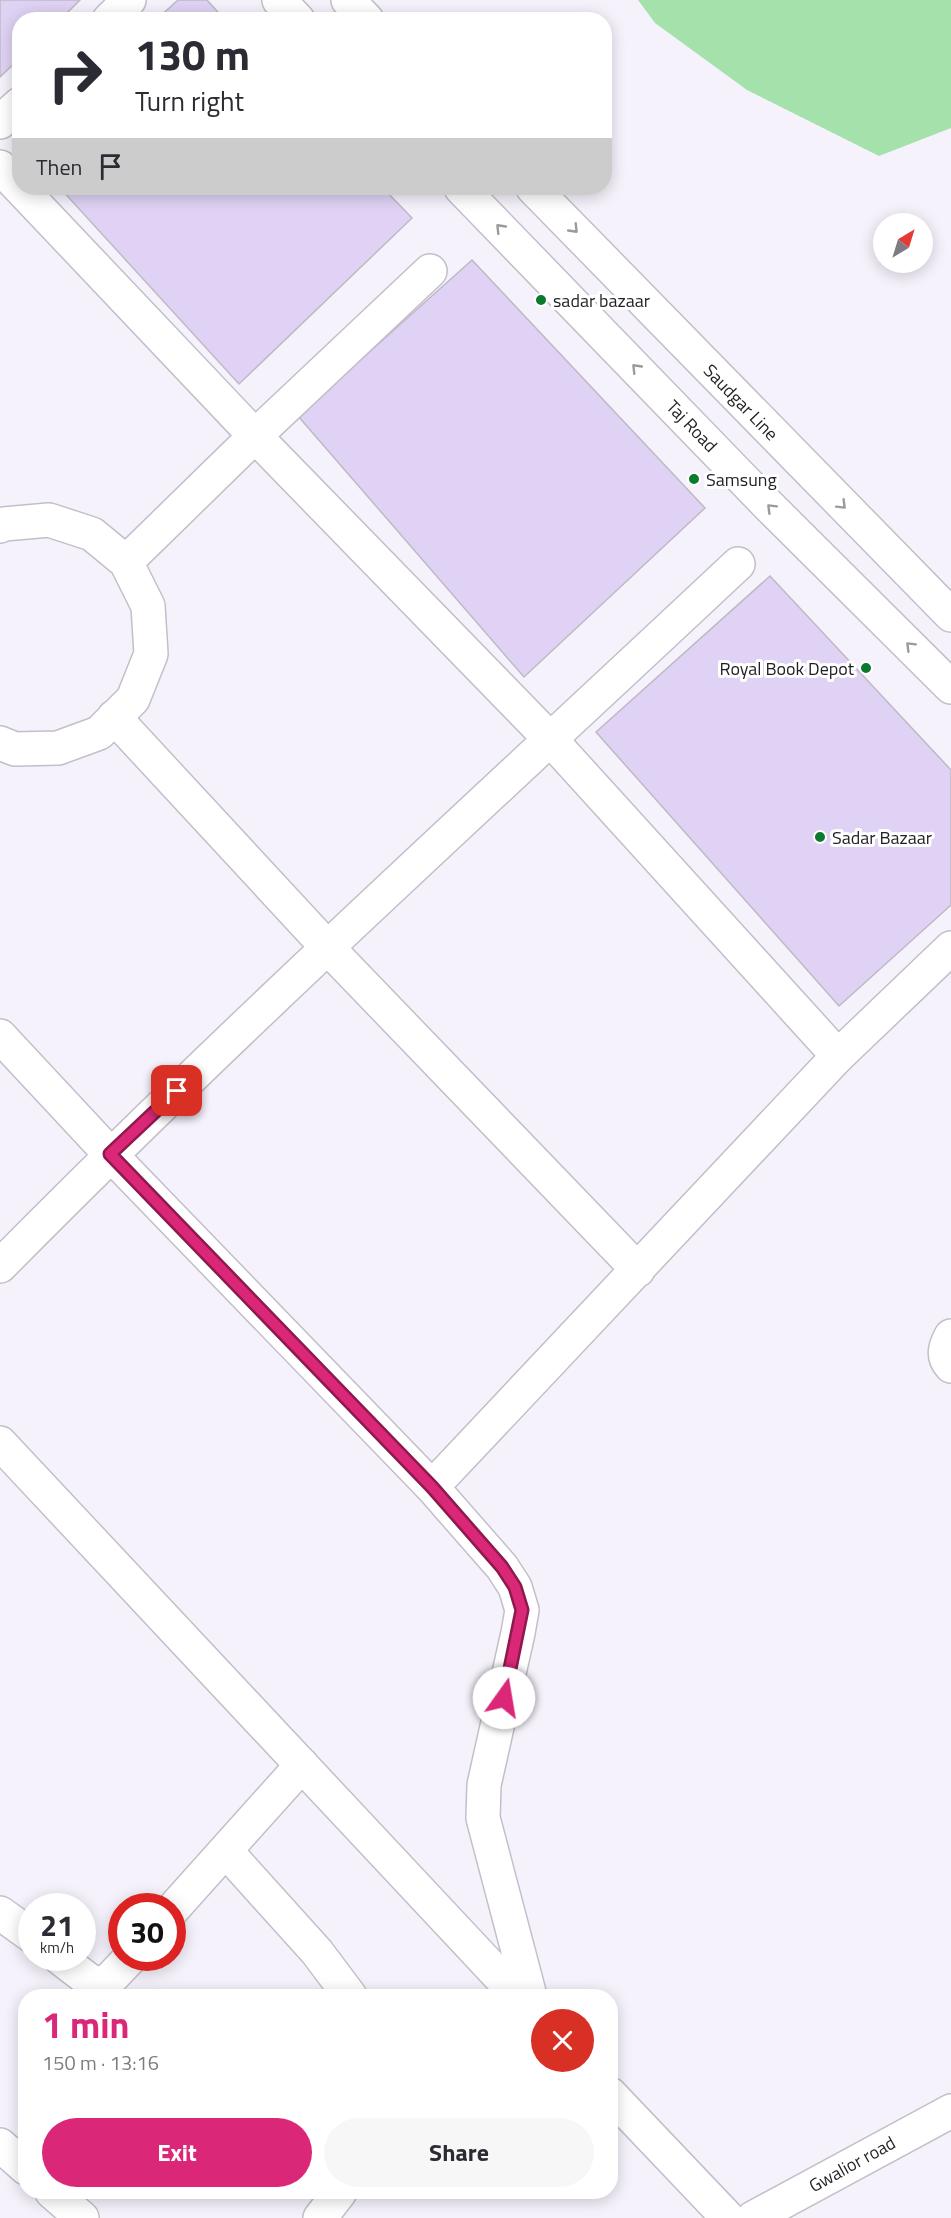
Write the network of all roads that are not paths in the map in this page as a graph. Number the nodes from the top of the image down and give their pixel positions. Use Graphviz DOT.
graph roads {
  1 [pos="129,0"];
  2 [pos="279,0"];
  3 [pos="348,0"];
  4 [pos="117,12"];
  5 [pos="290,12"];
  6 [pos="360,12"];
  7 [pos="12,111"];
  8 [pos="0,122"];
  9 [pos="0,167"];
  10 [pos="12,180"];
  11 [pos="27,195"];
  12 [pos="468,195"];
  13 [pos="540,195"];
  14 [pos="430,270"];
  15 [pos="255,436"];
  16 [pos="0,526"];
  17 [pos="126,562"];
  18 [pos="738,564"];
  19 [pos="951,615"];
  20 [pos="951,687"];
  21 [pos="114,717"];
  22 [pos="551,740"];
  23 [pos="0,742"];
  24 [pos="327,947"];
  25 [pos="951,948"];
  26 [pos="0,1036"];
  27 [pos="838,1056"];
  28 [pos="110,1154"];
  29 [pos="0,1266"];
  30 [pos="638,1270"];
  31 [pos="951,1336"];
  32 [pos="951,1366"];
  33 [pos="0,1443"];
  34 [pos="432,1487"];
  35 [pos="302,1765"];
  36 [pos="226,1851"];
  37 [pos="186,1895"];
  38 [pos="0,1913"];
  39 [pos="18,1926"];
  40 [pos="78,1971"];
  41 [pos="118,1971"];
  42 [pos="103,1989"];
  43 [pos="104,1989"];
  44 [pos="345,1989"];
  45 [pos="511,1989"];
  46 [pos="528,1989"];
  47 [pos="618,2102"];
  48 [pos="951,2111"];
  49 [pos="0,2145"];
  50 [pos="18,2161"];
  51 [pos="60,2199"];
  52 [pos="335,2199"];
  53 [pos="82,2218"];
  54 [pos="320,2218"];
  55 [pos="728,2218"];
  56 [pos="753,2218"];
  1 -- 4 [label="street"];
  2 -- 5 [label="street"];
  3 -- 6 [label="street"];
  7 -- 8 [label="street"];
  9 -- 10 [label="street"];
  11 -- 15 [label="street"];
  20 -- 12 [label="street, Taj Road, one-way"];
  13 -- 19 [label="street, Saudgar Line, one-way"];
  14 -- 15 [label="street"];
  15 -- 17 [label="street"];
  15 -- 22 [label="street"];
  16 -- 17 [label="street"];
  17 -- 21 [label="street"];
  18 -- 22 [label="street"];
  21 -- 23 [label="street"];
  21 -- 24 [label="street"];
  22 -- 24 [label="street"];
  22 -- 27 [label="street"];
  24 -- 28 [label="street"];
  24 -- 30 [label="street"];
  25 -- 27 [label="street"];
  26 -- 28 [label="street"];
  27 -- 30 [label="street"];
  28 -- 29 [label="street"];
  28 -- 34 [label="street"];
  30 -- 34 [label="street"];
  31 -- 32 [label="street"];
  33 -- 35 [label="street"];
  34 -- 46 [label="street"];
  35 -- 36 [label="street"];
  35 -- 45 [label="street"];
  36 -- 37 [label="street"];
  36 -- 44 [label="street"];
  38 -- 39 [label="street"];
  40 -- 42 [label="street"];
  41 -- 43 [label="street"];
  47 -- 55 [label="street"];
  48 -- 56 [label="street, Gwalior road"];
  49 -- 50 [label="street"];
  51 -- 53 [label="street"];
  52 -- 54 [label="street"];
}
